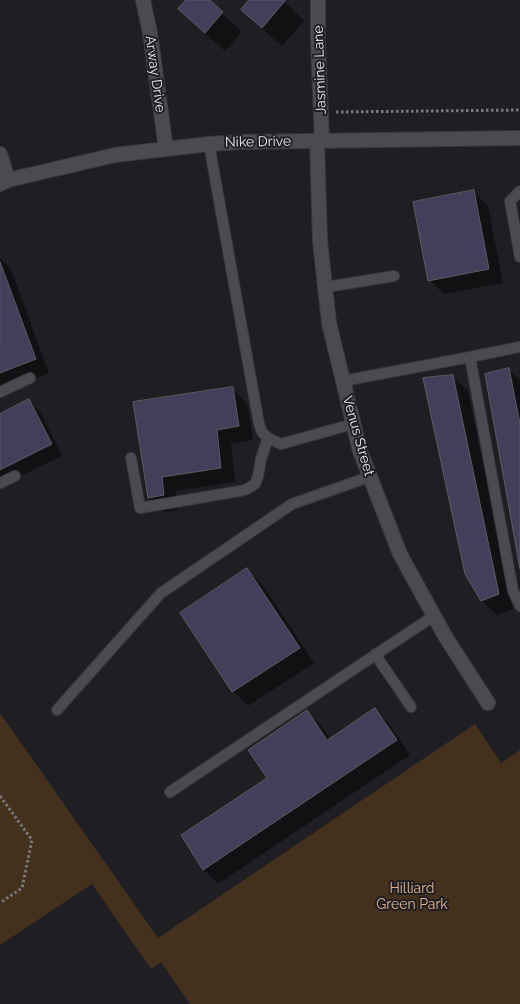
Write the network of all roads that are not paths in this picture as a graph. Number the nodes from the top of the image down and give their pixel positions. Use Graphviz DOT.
graph roads {
  1 [pos="142,0"];
  2 [pos="318,0"];
  3 [pos="520,138"];
  4 [pos="320,141"];
  5 [pos="209,144"];
  6 [pos="166,149"];
  7 [pos="0,154"];
  8 [pos="4,182"];
  9 [pos="520,191"];
  10 [pos="520,257"];
  11 [pos="394,276"];
  12 [pos="326,287"];
  13 [pos="520,347"];
  14 [pos="470,357"];
  15 [pos="30,378"];
  16 [pos="343,380"];
  17 [pos="0,392"];
  18 [pos="353,424"];
  19 [pos="268,438"];
  20 [pos="131,458"];
  21 [pos="15,476"];
  22 [pos="369,477"];
  23 [pos="0,483"];
  24 [pos="520,606"];
  25 [pos="434,616"];
  26 [pos="375,654"];
  27 [pos="488,703"];
  28 [pos="411,708"];
  29 [pos="57,710"];
  30 [pos="170,792"];
  1 -- 6 [label="street, Arway Drive"];
  2 -- 4 [label="street, Jasmine Lane"];
  3 -- 4 [label="street, Nike Drive"];
  4 -- 5 [label="street, Nike Drive"];
  4 -- 12 [label="street, Venus Street"];
  5 -- 6 [label="street, Nike Drive"];
  5 -- 19 [label="lane"];
  6 -- 8 [label="street, Nike Drive"];
  7 -- 8 [label="street"];
  9 -- 10 [label="lane"];
  11 -- 12 [label="lane"];
  12 -- 16 [label="street, Venus Street"];
  13 -- 14 [label="lane"];
  14 -- 16 [label="lane"];
  14 -- 24 [label="lane"];
  15 -- 17 [label="lane"];
  16 -- 18 [label="street, Venus Street"];
  18 -- 19 [label="lane"];
  18 -- 22 [label="street, Venus Street"];
  19 -- 20 [label="lane"];
  21 -- 23 [label="lane"];
  22 -- 25 [label="street, Venus Street"];
  22 -- 29 [label="lane"];
  25 -- 26 [label="lane"];
  25 -- 27 [label="street, Venus Street"];
  26 -- 28 [label="lane"];
  26 -- 30 [label="lane"];
}
